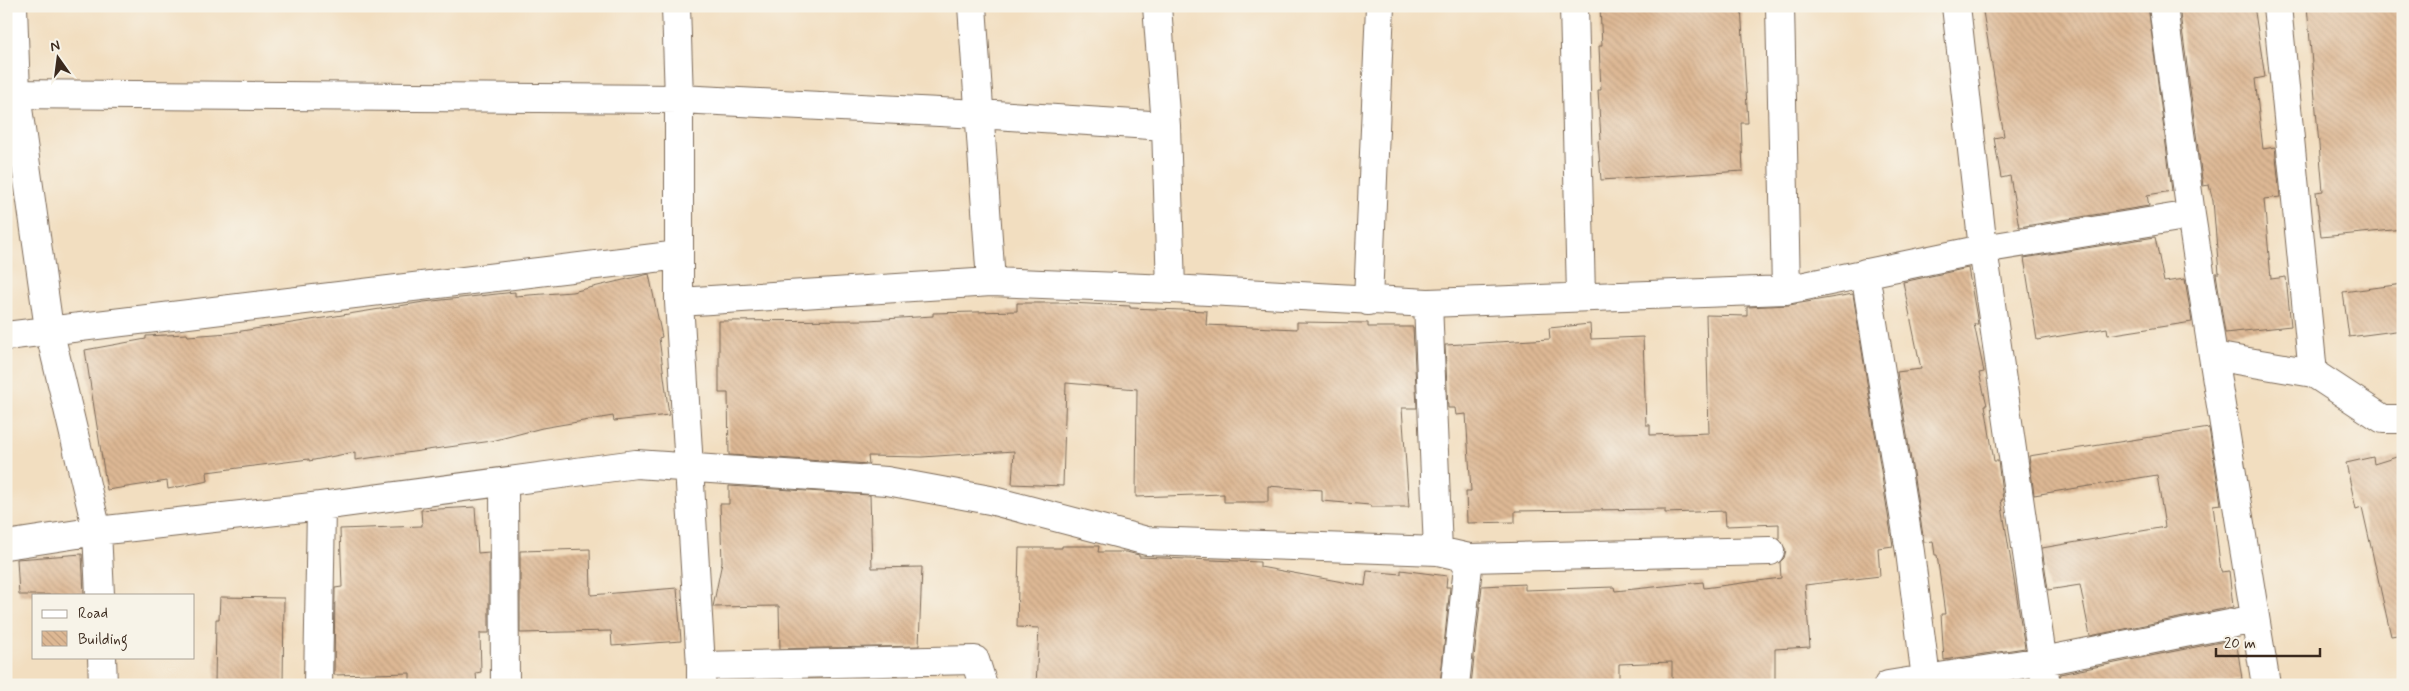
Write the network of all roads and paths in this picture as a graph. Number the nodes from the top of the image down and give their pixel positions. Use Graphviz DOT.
graph roads {
  1 [pos="13,6"];
  2 [pos="676,6"];
  3 [pos="972,6"];
  4 [pos="1157,6"];
  5 [pos="1380,6"];
  6 [pos="1574,6"];
  7 [pos="1780,6"];
  8 [pos="1956,6"];
  9 [pos="2163,6"];
  10 [pos="2277,6"];
  11 [pos="11,94"];
  12 [pos="679,99"];
  13 [pos="979,114"];
  14 [pos="1166,126"];
  15 [pos="2190,215"];
  16 [pos="1983,249"];
  17 [pos="679,255"];
  18 [pos="1865,274"];
  19 [pos="991,282"];
  20 [pos="1171,289"];
  21 [pos="1786,290"];
  22 [pos="1581,296"];
  23 [pos="1368,301"];
  24 [pos="679,302"];
  25 [pos="1428,302"];
  26 [pos="50,330"];
  27 [pos="6,336"];
  28 [pos="2213,356"];
  29 [pos="2313,373"];
  30 [pos="2403,419"];
  31 [pos="688,468"];
  32 [pos="504,482"];
  33 [pos="321,506"];
  34 [pos="97,531"];
  35 [pos="6,545"];
  36 [pos="1770,550"];
  37 [pos="1438,551"];
  38 [pos="1469,558"];
  39 [pos="100,594"];
  40 [pos="2255,619"];
  41 [pos="102,658"];
  42 [pos="2045,673"];
  43 [pos="701,675"];
  44 [pos="1927,682"];
  45 [pos="103,685"];
  46 [pos="318,685"];
  47 [pos="505,685"];
  48 [pos="983,685"];
  49 [pos="1455,685"];
  50 [pos="1888,685"];
  51 [pos="2266,685"];
  1 -- 11 [label="street"];
  2 -- 12 [label="street"];
  3 -- 13 [label="street"];
  4 -- 14 [label="street"];
  5 -- 23 [label="street"];
  6 -- 22 [label="street"];
  7 -- 21 [label="street"];
  8 -- 16 [label="street"];
  9 -- 15 [label="street"];
  10 -- 29 [label="street"];
  11 -- 12 [label="street"];
  11 -- 26 [label="street"];
  12 -- 13 [label="street"];
  12 -- 17 [label="street"];
  13 -- 14 [label="street"];
  13 -- 19 [label="street"];
  14 -- 20 [label="street"];
  15 -- 16 [label="street"];
  15 -- 28 [label="street"];
  16 -- 18 [label="street"];
  16 -- 42 [label="street"];
  17 -- 24 [label="street"];
  17 -- 26 [label="street"];
  18 -- 21 [label="street"];
  18 -- 44 [label="street"];
  19 -- 20 [label="street"];
  19 -- 24 [label="street"];
  20 -- 23 [label="street"];
  21 -- 22 [label="street"];
  22 -- 25 [label="street"];
  23 -- 25 [label="street"];
  24 -- 31 [label="street"];
  25 -- 37 [label="street"];
  26 -- 27 [label="street"];
  26 -- 34 [label="street"];
  28 -- 29 [label="street"];
  28 -- 40 [label="street"];
  29 -- 30 [label="street"];
  31 -- 32 [label="street"];
  31 -- 37 [label="street"];
  31 -- 43 [label="street"];
  32 -- 33 [label="street"];
  32 -- 47 [label="street"];
  33 -- 34 [label="street"];
  33 -- 46 [label="street"];
  34 -- 35 [label="street"];
  34 -- 39 [label="street"];
  36 -- 38 [label="street"];
  37 -- 38 [label="street"];
  38 -- 49 [label="street"];
  40 -- 42 [label="street"];
  40 -- 51 [label="street"];
  41 -- 45 [label="street"];
  42 -- 44 [label="street"];
  43 -- 48 [label="street"];
  44 -- 50 [label="street"];
}
